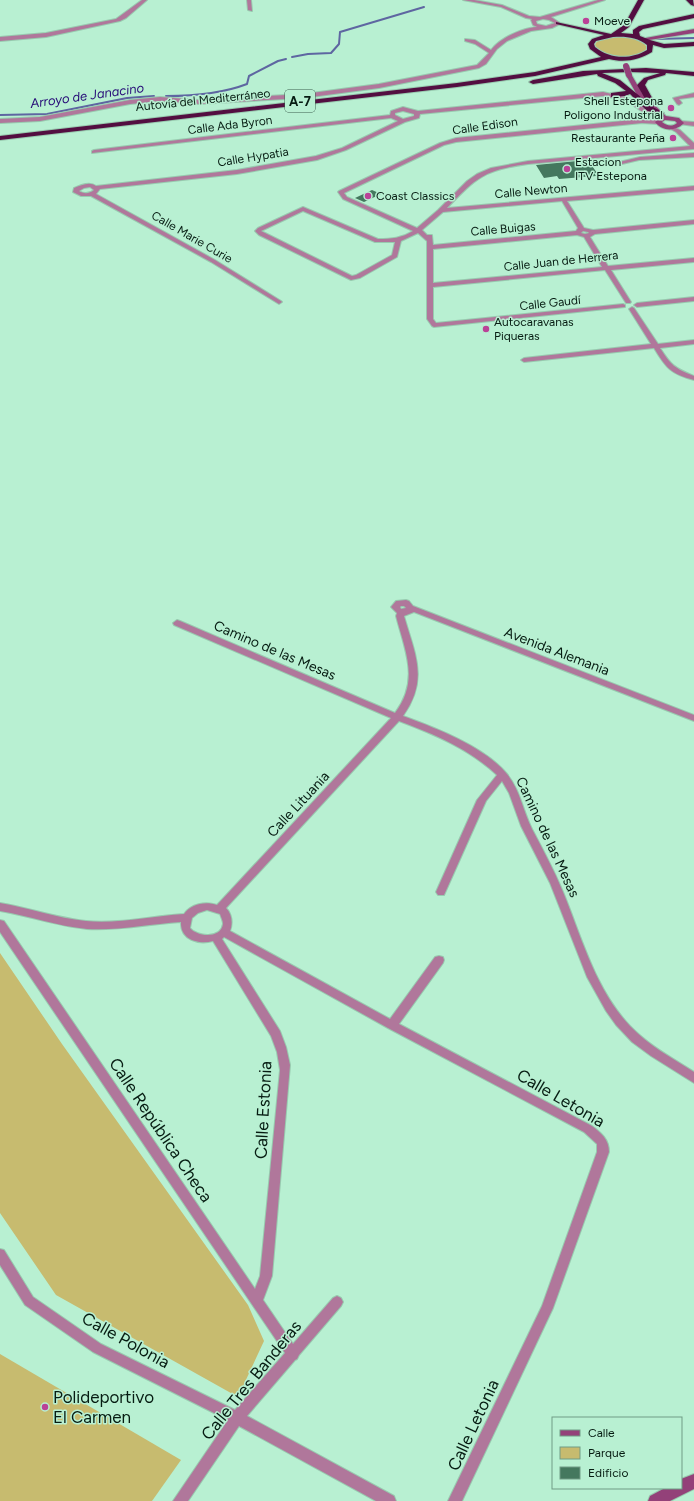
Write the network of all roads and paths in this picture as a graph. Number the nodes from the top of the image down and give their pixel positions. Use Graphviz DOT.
graph roads {
  1 [pos="145,0"];
  2 [pos="249,0"];
  3 [pos="465,0"];
  4 [pos="603,0"];
  5 [pos="641,0"];
  6 [pos="478,1"];
  7 [pos="250,10"];
  8 [pos="559,13"];
  9 [pos="694,16"];
  10 [pos="528,17"];
  11 [pos="541,18"];
  12 [pos="557,22"];
  13 [pos="533,23"];
  14 [pos="548,27"];
  15 [pos="529,29"];
  16 [pos="694,31"];
  17 [pos="612,35"];
  18 [pos="0,39"];
  19 [pos="467,40"];
  20 [pos="594,40"];
  21 [pos="643,40"];
  22 [pos="694,44"];
  23 [pos="593,50"];
  24 [pos="492,53"];
  25 [pos="610,57"];
  26 [pos="628,62"];
  27 [pos="694,74"];
  28 [pos="508,84"];
  29 [pos="630,91"];
  30 [pos="614,95"];
  31 [pos="694,95"];
  32 [pos="353,98"];
  33 [pos="679,103"];
  34 [pos="652,107"];
  35 [pos="417,113"];
  36 [pos="392,116"];
  37 [pos="661,119"];
  38 [pos="405,120"];
  39 [pos="0,121"];
  40 [pos="694,124"];
  41 [pos="680,125"];
  42 [pos="670,127"];
  43 [pos="0,135"];
  44 [pos="0,138"];
  45 [pos="694,142"];
  46 [pos="694,147"];
  47 [pos="94,152"];
  48 [pos="644,152"];
  49 [pos="617,154"];
  50 [pos="694,155"];
  51 [pos="638,159"];
  52 [pos="622,162"];
  53 [pos="97,188"];
  54 [pos="694,188"];
  55 [pos="92,194"];
  56 [pos="564,200"];
  57 [pos="442,210"];
  58 [pos="694,222"];
  59 [pos="425,226"];
  60 [pos="419,231"];
  61 [pos="580,231"];
  62 [pos="589,234"];
  63 [pos="398,241"];
  64 [pos="430,244"];
  65 [pos="694,260"];
  66 [pos="606,268"];
  67 [pos="430,285"];
  68 [pos="694,299"];
  69 [pos="280,302"];
  70 [pos="625,304"];
  71 [pos="634,307"];
  72 [pos="694,342"];
  73 [pos="655,345"];
  74 [pos="524,360"];
  75 [pos="694,378"];
  76 [pos="406,610"];
  77 [pos="177,623"];
  78 [pos="397,718"];
  79 [pos="694,718"];
  80 [pos="503,776"];
  81 [pos="441,892"];
  82 [pos="0,907"];
  83 [pos="219,909"];
  84 [pos="187,918"];
  85 [pos="0,924"];
  86 [pos="220,935"];
  87 [pos="440,960"];
  88 [pos="392,1025"];
  89 [pos="694,1078"];
  90 [pos="0,1254"];
  91 [pos="256,1301"];
  92 [pos="337,1302"];
  93 [pos="293,1355"];
  94 [pos="238,1418"];
  95 [pos="694,1481"];
  96 [pos="682,1487"];
  97 [pos="678,1489"];
  98 [pos="180,1501"];
  99 [pos="388,1501"];
  100 [pos="456,1501"];
  101 [pos="655,1501"];
  1 -- 18 [label="street"];
  2 -- 7 [label="street"];
  3 -- 6 [label="street"];
  4 -- 8 [label="street"];
  5 -- 17 [label="highway"];
  6 -- 10 [label="street"];
  8 -- 11 [label="street"];
  8 -- 12 [label="street"];
  9 -- 21 [label="highway"];
  10 -- 11 [label="street"];
  10 -- 13 [label="street"];
  11 -- 12 [label="street"];
  11 -- 13 [label="street"];
  12 -- 14 [label="street"];
  12 -- 17 [label="highway"];
  13 -- 14 [label="street"];
  13 -- 15 [label="street"];
  14 -- 15 [label="street"];
  14 -- 20 [label="highway"];
  15 -- 24 [label="street"];
  16 -- 21 [label="street"];
  17 -- 20 [label="highway"];
  17 -- 21 [label="highway"];
  19 -- 24 [label="street"];
  20 -- 23 [label="highway"];
  21 -- 22 [label="highway"];
  21 -- 26 [label="highway, A-7"];
  23 -- 25 [label="highway, A-7"];
  23 -- 43 [label="highway, Autovía del Mediterráneo / A-7"];
  24 -- 39 [label="street"];
  25 -- 26 [label="highway, A-7"];
  25 -- 32 [label="highway, Autovía del Mediterráneo / A-7"];
  26 -- 34 [label="street, bridge"];
  27 -- 28 [label="highway"];
  27 -- 34 [label="highway"];
  28 -- 29 [label="highway"];
  28 -- 32 [label="highway, Autovía del Mediterráneo / A-7"];
  29 -- 30 [label="highway"];
  29 -- 37 [label="highway"];
  30 -- 35 [label="street"];
  30 -- 37 [label="street"];
  31 -- 33 [label="street"];
  32 -- 44 [label="highway, Autovía del Mediterráneo / A-7"];
  34 -- 37 [label="street"];
  35 -- 36 [label="street"];
  35 -- 38 [label="street, Calle Hypatia"];
  36 -- 38 [label="street"];
  36 -- 47 [label="street, Calle Ada Byron"];
  37 -- 41 [label="street"];
  37 -- 42 [label="street"];
  37 -- 60 [label="street, Calle Edison"];
  38 -- 53 [label="street, Calle Hypatia"];
  40 -- 41 [label="street"];
  41 -- 42 [label="street"];
  41 -- 45 [label="street"];
  42 -- 46 [label="street"];
  46 -- 48 [label="street"];
  48 -- 49 [label="street"];
  48 -- 51 [label="street"];
  49 -- 51 [label="street"];
  49 -- 57 [label="street"];
  50 -- 51 [label="street"];
  51 -- 52 [label="street"];
  53 -- 55 [label="street"];
  53 -- 55 [label="street, Calle Hypatia"];
  54 -- 56 [label="street, Calle Newton"];
  55 -- 69 [label="street, Calle Marie Curie"];
  56 -- 57 [label="street, Calle Newton"];
  56 -- 61 [label="street"];
  57 -- 59 [label="street"];
  58 -- 62 [label="street"];
  59 -- 60 [label="street"];
  59 -- 64 [label="street"];
  60 -- 63 [label="street"];
  60 -- 64 [label="street"];
  61 -- 62 [label="street"];
  61 -- 64 [label="street, Calle Buigas"];
  62 -- 66 [label="street"];
  63 -- 63 [label="street"];
  64 -- 67 [label="street"];
  65 -- 66 [label="street, Calle Juan de Herrera"];
  66 -- 67 [label="street, Calle Juan de Herrera"];
  66 -- 70 [label="street"];
  67 -- 70 [label="street, Calle Gaudí"];
  68 -- 71 [label="street"];
  70 -- 71 [label="street"];
  71 -- 73 [label="street"];
  72 -- 73 [label="street"];
  73 -- 74 [label="street"];
  73 -- 75 [label="street"];
  76 -- 78 [label="street, Calle Lituania"];
  76 -- 79 [label="street, Avenida Alemania"];
  77 -- 78 [label="street, Camino de las Mesas"];
  78 -- 80 [label="street, Camino de las Mesas"];
  78 -- 83 [label="street, Calle Lituania"];
  80 -- 81 [label="street"];
  80 -- 89 [label="street, Camino de las Mesas"];
  82 -- 84 [label="street"];
  83 -- 84 [label="street"];
  83 -- 86 [label="street"];
  84 -- 86 [label="street"];
  85 -- 91 [label="street, Calle República Checa"];
  86 -- 88 [label="street, Calle Letonia"];
  86 -- 91 [label="street, Calle Estonia"];
  87 -- 88 [label="street"];
  88 -- 100 [label="street, Calle Letonia"];
  90 -- 94 [label="street, Calle Polonia"];
  91 -- 93 [label="street, Calle República Checa"];
  92 -- 93 [label="street, Calle Tres Banderas"];
  93 -- 94 [label="street, Calle Tres Banderas"];
  94 -- 98 [label="street, Calle Tres Banderas"];
  94 -- 99 [label="street, Calle Polonia"];
  95 -- 96 [label="street"];
  97 -- 101 [label="street"];
}
